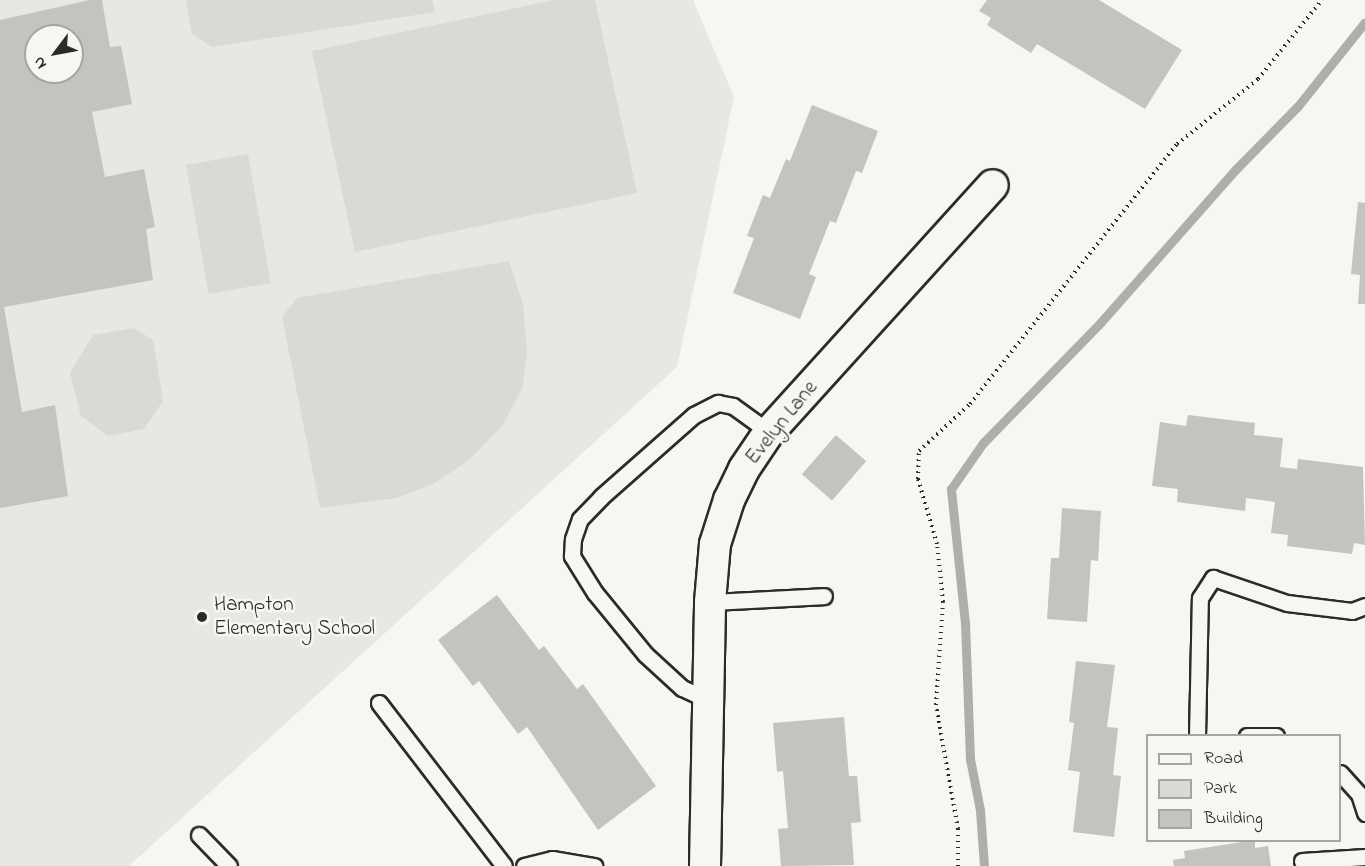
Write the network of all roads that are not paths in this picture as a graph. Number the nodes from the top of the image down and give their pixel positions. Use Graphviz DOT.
graph roads {
  1 [pos="993,185"];
  2 [pos="769,432"];
  3 [pos="824,596"];
  4 [pos="710,602"];
  5 [pos="1365,606"];
  6 [pos="708,700"];
  7 [pos="379,703"];
  8 [pos="1197,734"];
  9 [pos="1341,774"];
  10 [pos="1365,813"];
  11 [pos="199,835"];
  12 [pos="1365,857"];
  13 [pos="1302,861"];
  14 [pos="229,866"];
  15 [pos="504,866"];
  16 [pos="524,866"];
  17 [pos="594,866"];
  18 [pos="705,866"];
  1 -- 2 [label="street, Evelyn Lane"];
  2 -- 4 [label="street, Evelyn Lane"];
  2 -- 6 [label="lane"];
  3 -- 4 [label="lane"];
  4 -- 6 [label="street, Evelyn Lane"];
  5 -- 8 [label="lane"];
  6 -- 18 [label="street, Evelyn Lane"];
  7 -- 15 [label="lane"];
  9 -- 10 [label="lane"];
  11 -- 14 [label="lane"];
  12 -- 13 [label="lane"];
  16 -- 17 [label="lane"];
}
